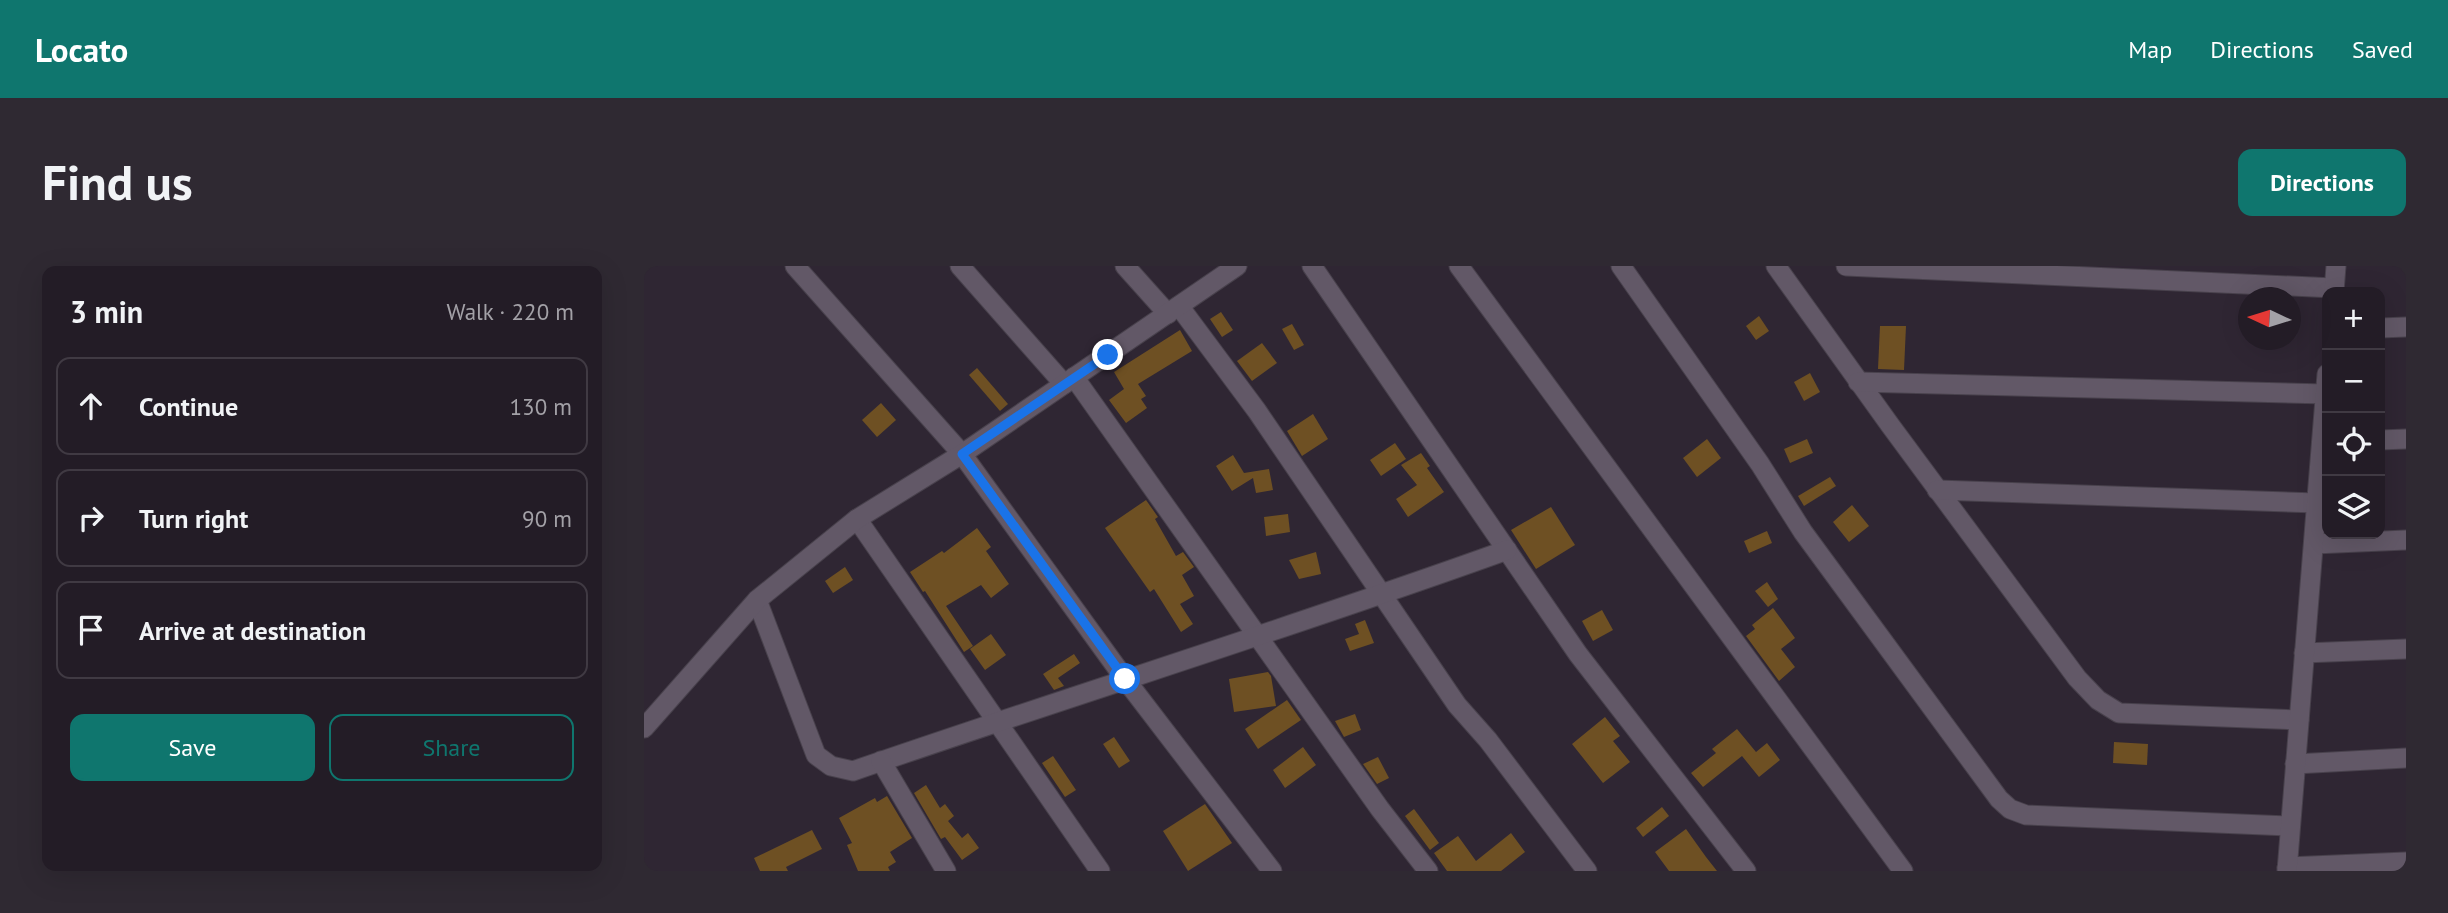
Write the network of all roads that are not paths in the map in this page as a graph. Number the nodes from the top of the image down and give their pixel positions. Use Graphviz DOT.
graph roads {
  1 [pos="794,266"];
  2 [pos="960,266"];
  3 [pos="1125,266"];
  4 [pos="1237,266"];
  5 [pos="1312,266"];
  6 [pos="1459,266"];
  7 [pos="1621,266"];
  8 [pos="1776,266"];
  9 [pos="1846,266"];
  10 [pos="2336,266"];
  11 [pos="1882,267"];
  12 [pos="2334,287"];
  13 [pos="2322,289"];
  14 [pos="1174,310"];
  15 [pos="2406,327"];
  16 [pos="2385,328"];
  17 [pos="1069,380"];
  18 [pos="1858,382"];
  19 [pos="2322,394"];
  20 [pos="2406,439"];
  21 [pos="2385,440"];
  22 [pos="962,454"];
  23 [pos="2322,466"];
  24 [pos="1937,490"];
  25 [pos="2317,503"];
  26 [pos="857,519"];
  27 [pos="2406,540"];
  28 [pos="2314,544"];
  29 [pos="1507,550"];
  30 [pos="1382,595"];
  31 [pos="757,600"];
  32 [pos="1259,635"];
  33 [pos="2406,649"];
  34 [pos="2304,653"];
  35 [pos="1125,679"];
  36 [pos="2299,719"];
  37 [pos="996,722"];
  38 [pos="644,729"];
  39 [pos="2406,758"];
  40 [pos="881,761"];
  41 [pos="2295,764"];
  42 [pos="2290,826"];
  43 [pos="2406,863"];
  44 [pos="2287,869"];
  45 [pos="946,871"];
  46 [pos="1100,871"];
  47 [pos="1272,871"];
  48 [pos="1428,871"];
  49 [pos="1587,871"];
  50 [pos="1746,871"];
  51 [pos="1903,871"];
  1 -- 22 [label="street"];
  2 -- 17 [label="street"];
  3 -- 14 [label="street"];
  4 -- 14 [label="street"];
  5 -- 29 [label="street"];
  6 -- 51 [label="street"];
  7 -- 42 [label="street"];
  8 -- 18 [label="street"];
  9 -- 11 [label="street"];
  10 -- 12 [label="street"];
  11 -- 13 [label="street"];
  14 -- 17 [label="street"];
  14 -- 30 [label="street"];
  15 -- 16 [label="street"];
  17 -- 22 [label="street"];
  17 -- 32 [label="street"];
  18 -- 19 [label="street"];
  18 -- 24 [label="street"];
  20 -- 21 [label="street"];
  22 -- 26 [label="street"];
  22 -- 35 [label="street"];
  23 -- 25 [label="street"];
  24 -- 25 [label="street"];
  24 -- 36 [label="street"];
  25 -- 28 [label="street"];
  26 -- 31 [label="street"];
  26 -- 37 [label="street"];
  27 -- 28 [label="street"];
  28 -- 34 [label="street"];
  29 -- 30 [label="street"];
  29 -- 50 [label="street"];
  30 -- 32 [label="street"];
  30 -- 49 [label="street"];
  31 -- 38 [label="street"];
  31 -- 40 [label="street"];
  32 -- 35 [label="street"];
  32 -- 48 [label="street"];
  33 -- 34 [label="street"];
  34 -- 36 [label="street"];
  35 -- 37 [label="street"];
  35 -- 47 [label="street"];
  36 -- 41 [label="street"];
  37 -- 40 [label="street"];
  37 -- 46 [label="street"];
  39 -- 41 [label="street"];
  40 -- 45 [label="street"];
  41 -- 42 [label="street"];
  42 -- 44 [label="street"];
  43 -- 44 [label="street"];
}
